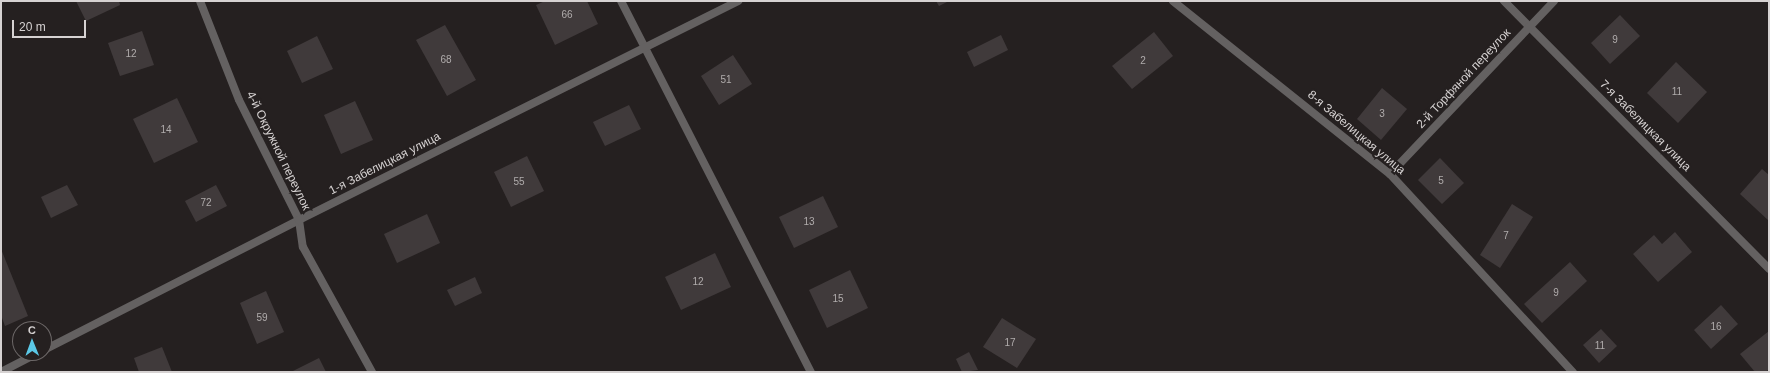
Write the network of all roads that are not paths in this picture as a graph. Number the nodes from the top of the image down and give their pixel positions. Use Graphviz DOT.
graph roads {
  1 [pos="200,1"];
  2 [pos="621,1"];
  3 [pos="738,1"];
  4 [pos="1173,1"];
  5 [pos="1504,1"];
  6 [pos="1554,1"];
  7 [pos="1530,27"];
  8 [pos="644,48"];
  9 [pos="1390,174"];
  10 [pos="299,220"];
  11 [pos="1769,269"];
  12 [pos="52,346"];
  13 [pos="22,361"];
  14 [pos="1,372"];
  15 [pos="372,372"];
  16 [pos="812,372"];
  17 [pos="1573,372"];
  1 -- 10 [label="street, 4-й Окружной переулок"];
  2 -- 8 [label="street"];
  3 -- 8 [label="street, 1-я Забелицкая улица"];
  4 -- 9 [label="street, 8-я Забелицкая улица"];
  5 -- 7 [label="street, 7-я Забелицкая улица"];
  6 -- 7 [label="street, 2-й Торфяной переулок"];
  7 -- 9 [label="street, 2-й Торфяной переулок"];
  7 -- 11 [label="street, 7-я Забелицкая улица"];
  8 -- 10 [label="street, 1-я Забелицкая улица"];
  8 -- 16 [label="street"];
  9 -- 17 [label="street, 8-я Забелицкая улица"];
  10 -- 12 [label="street, 1-я Забелицкая улица"];
  10 -- 15 [label="street, 4-й Окружной переулок"];
  13 -- 14 [label="street"];
}
